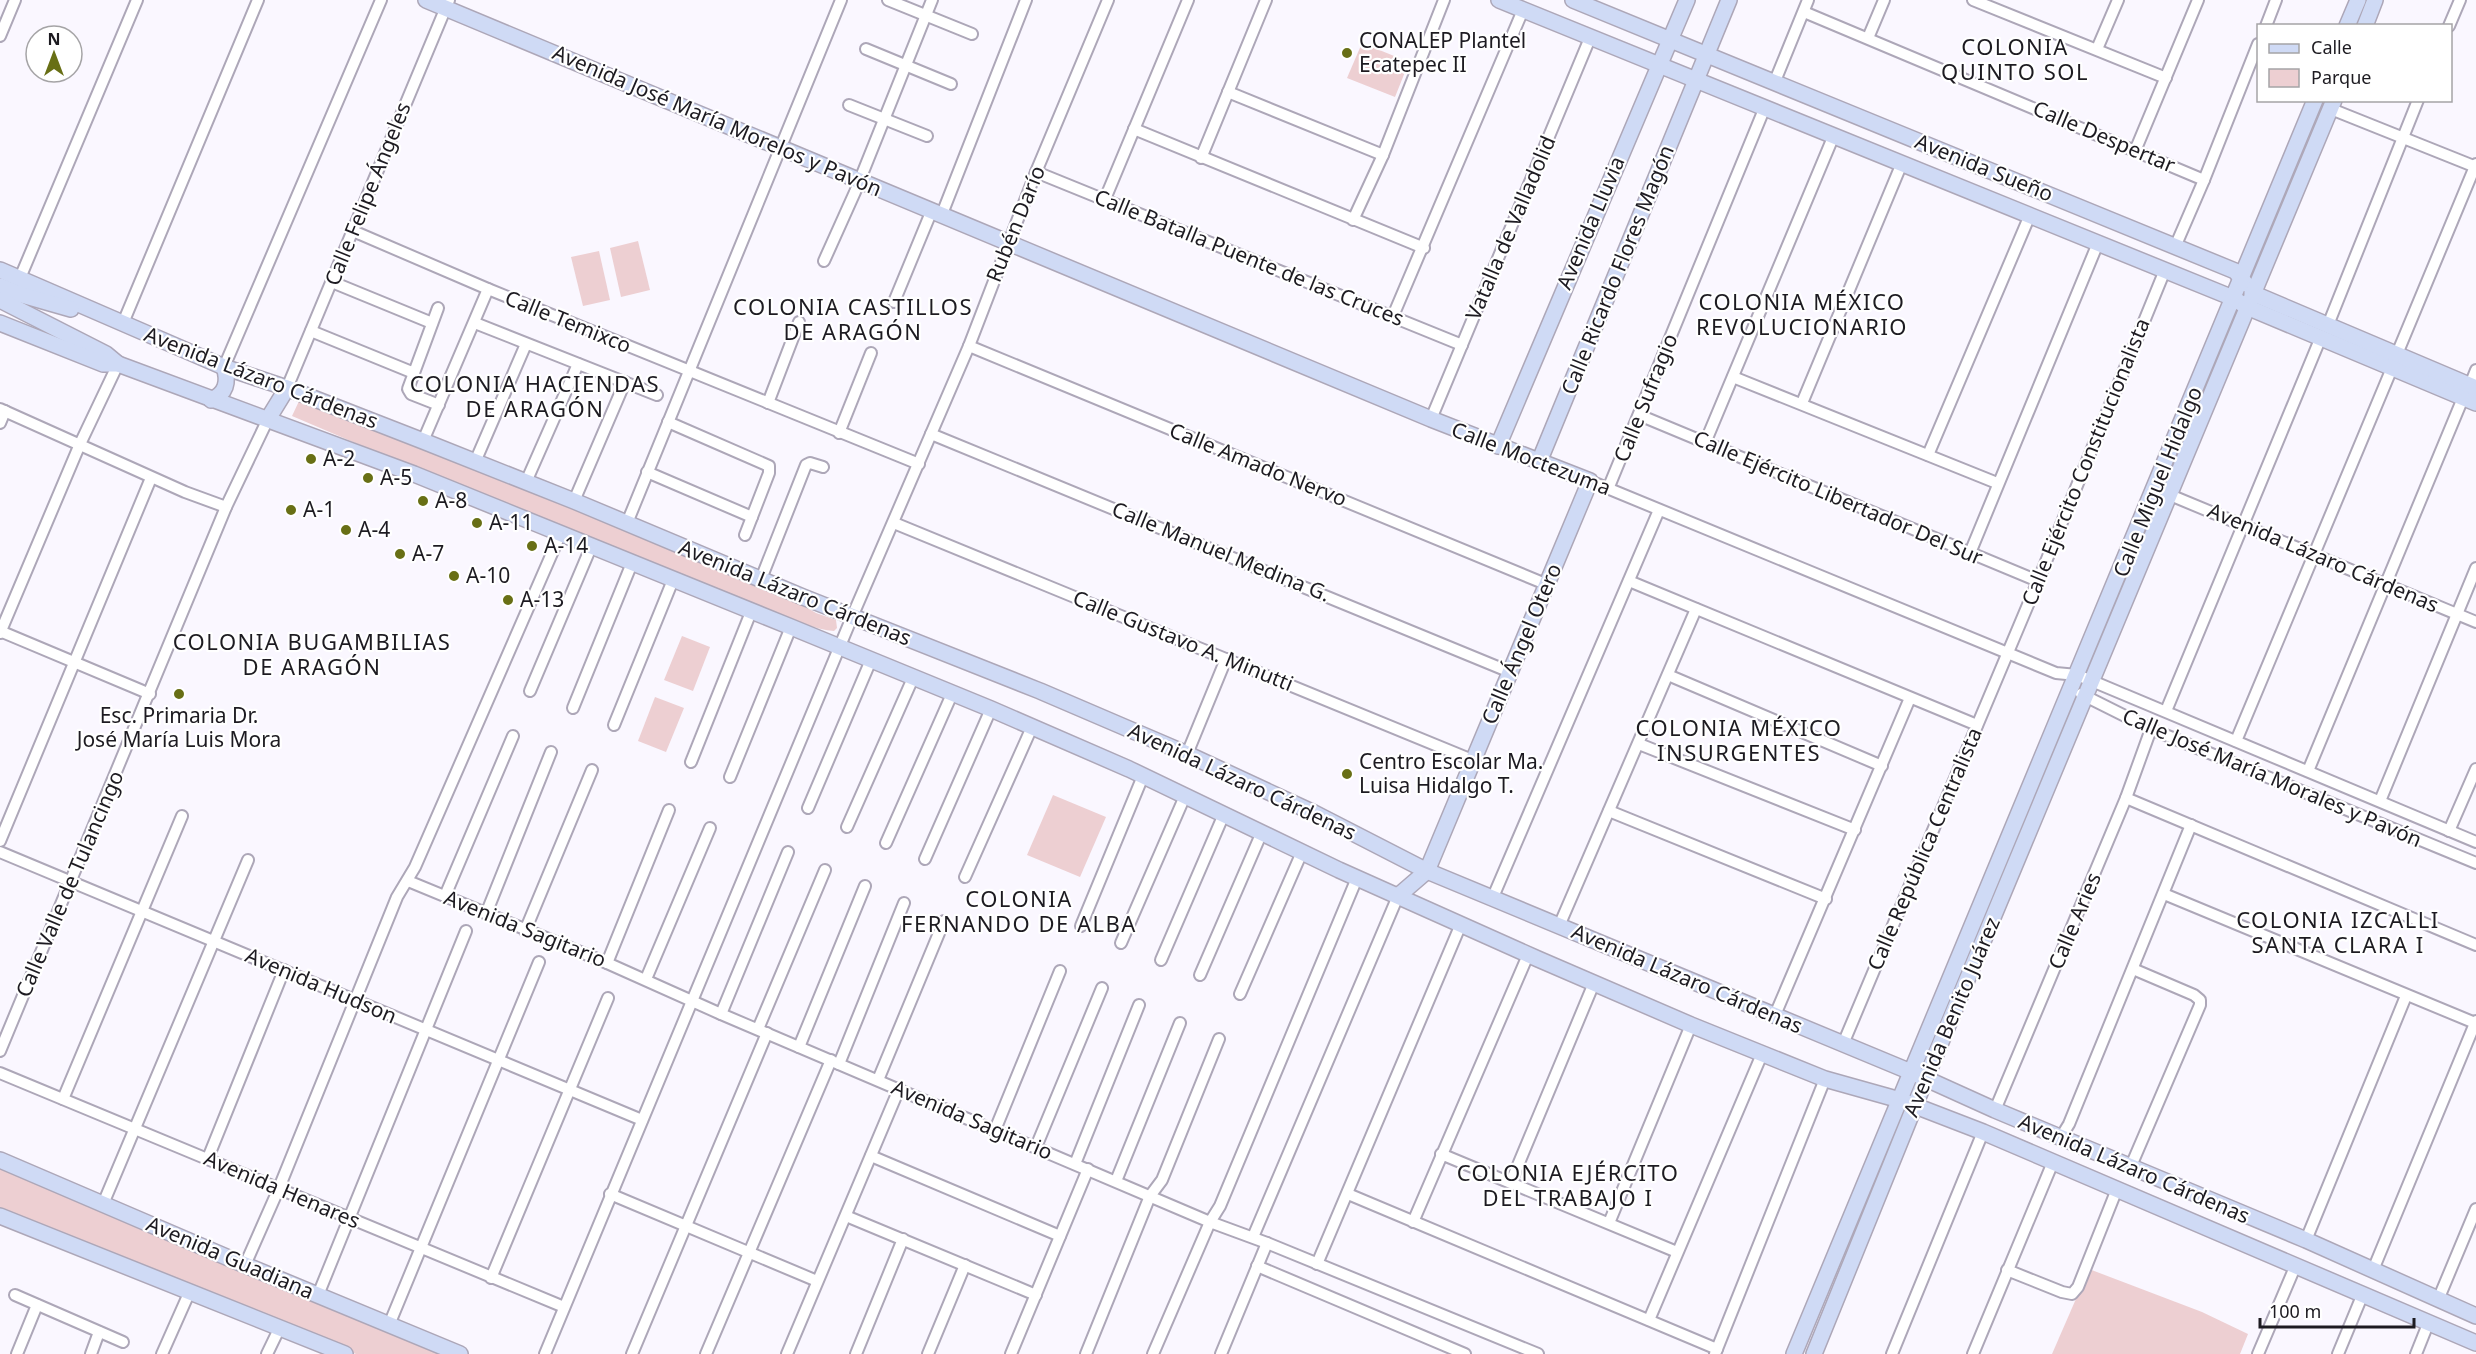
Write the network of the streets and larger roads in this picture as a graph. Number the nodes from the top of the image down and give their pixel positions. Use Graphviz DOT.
graph roads {
  1 [pos="15,0"];
  2 [pos="137,0"];
  3 [pos="258,0"];
  4 [pos="381,0"];
  5 [pos="426,0"];
  6 [pos="841,0"];
  7 [pos="888,0"];
  8 [pos="932,0"];
  9 [pos="1026,0"];
  10 [pos="1108,0"];
  11 [pos="1188,0"];
  12 [pos="1266,0"];
  13 [pos="1444,0"];
  14 [pos="1498,0"];
  15 [pos="1573,0"];
  16 [pos="1687,0"];
  17 [pos="1729,0"];
  18 [pos="1808,0"];
  19 [pos="1884,0"];
  20 [pos="1973,0"];
  21 [pos="2118,0"];
  22 [pos="2198,0"];
  23 [pos="2276,0"];
  24 [pos="2358,0"];
  25 [pos="2375,0"];
  26 [pos="2460,0"];
  27 [pos="447,4"];
  28 [pos="1523,10"];
  29 [pos="1804,12"];
  30 [pos="925,15"];
  31 [pos="2267,24"];
  32 [pos="2348,24"];
  33 [pos="2366,24"];
  34 [pos="2451,24"];
  35 [pos="972,34"];
  36 [pos="0,36"];
  37 [pos="1590,38"];
  38 [pos="1670,38"];
  39 [pos="1868,38"];
  40 [pos="2097,49"];
  41 [pos="2257,49"];
  42 [pos="866,50"];
  43 [pos="1707,53"];
  44 [pos="906,65"];
  45 [pos="1657,66"];
  46 [pos="2166,78"];
  47 [pos="1697,79"];
  48 [pos="1775,81"];
  49 [pos="951,84"];
  50 [pos="1228,92"];
  51 [pos="2314,102"];
  52 [pos="2417,102"];
  53 [pos="849,105"];
  54 [pos="2332,105"];
  55 [pos="1765,107"];
  56 [pos="884,119"];
  57 [pos="1134,129"];
  58 [pos="1834,135"];
  59 [pos="927,136"];
  60 [pos="2403,138"];
  61 [pos="780,147"];
  62 [pos="2135,151"];
  63 [pos="1383,155"];
  64 [pos="1202,158"];
  65 [pos="1902,163"];
  66 [pos="2476,166"];
  67 [pos="1036,172"];
  68 [pos="860,180"];
  69 [pos="2204,180"];
  70 [pos="1105,199"];
  71 [pos="937,212"];
  72 [pos="2030,215"];
  73 [pos="1353,220"];
  74 [pos="353,231"];
  75 [pos="1008,242"];
  76 [pos="2098,243"];
  77 [pos="2175,247"];
  78 [pos="1424,248"];
  79 [pos="824,261"];
  80 [pos="0,270"];
  81 [pos="2165,270"];
  82 [pos="2241,277"];
  83 [pos="20,278"];
  84 [pos="332,282"];
  85 [pos="0,286"];
  86 [pos="488,289"];
  87 [pos="2233,298"];
  88 [pos="0,300"];
  89 [pos="2250,300"];
  90 [pos="19,301"];
  91 [pos="894,302"];
  92 [pos="438,308"];
  93 [pos="1393,316"];
  94 [pos="799,322"];
  95 [pos="0,323"];
  96 [pos="123,323"];
  97 [pos="432,323"];
  98 [pos="475,323"];
  99 [pos="311,331"];
  100 [pos="2325,331"];
  101 [pos="526,344"];
  102 [pos="1462,345"];
  103 [pos="969,346"];
  104 [pos="871,353"];
  105 [pos="2394,361"];
  106 [pos="118,364"];
  107 [pos="578,364"];
  108 [pos="224,367"];
  109 [pos="2476,370"];
  110 [pos="689,371"];
  111 [pos="414,373"];
  112 [pos="1733,377"];
  113 [pos="625,382"];
  114 [pos="287,388"];
  115 [pos="2471,394"];
  116 [pos="657,395"];
  117 [pos="211,400"];
  118 [pos="768,403"];
  119 [pos="1802,403"];
  120 [pos="439,405"];
  121 [pos="2,410"];
  122 [pos="1639,415"];
  123 [pos="268,418"];
  124 [pos="1431,419"];
  125 [pos="668,422"];
  126 [pos="0,423"];
  127 [pos="839,433"];
  128 [pos="931,434"];
  129 [pos="423,441"];
  130 [pos="1705,443"];
  131 [pos="80,444"];
  132 [pos="1498,446"];
  133 [pos="1928,455"];
  134 [pos="475,462"];
  135 [pos="1539,462"];
  136 [pos="919,464"];
  137 [pos="823,467"];
  138 [pos="647,472"];
  139 [pos="152,478"];
  140 [pos="1590,481"];
  141 [pos="526,482"];
  142 [pos="1998,483"];
  143 [pos="1608,489"];
  144 [pos="2170,495"];
  145 [pos="574,501"];
  146 [pos="226,507"];
  147 [pos="1659,510"];
  148 [pos="753,517"];
  149 [pos="627,523"];
  150 [pos="894,523"];
  151 [pos="2243,525"];
  152 [pos="560,535"];
  153 [pos="745,535"];
  154 [pos="591,547"];
  155 [pos="1970,553"];
  156 [pos="2313,554"];
  157 [pos="632,563"];
  158 [pos="2476,568"];
  159 [pos="761,579"];
  160 [pos="673,580"];
  161 [pos="1629,581"];
  162 [pos="2038,581"];
  163 [pos="2386,584"];
  164 [pos="1548,585"];
  165 [pos="1696,609"];
  166 [pos="751,612"];
  167 [pos="2457,614"];
  168 [pos="852,617"];
  169 [pos="2476,622"];
  170 [pos="791,627"];
  171 [pos="0,631"];
  172 [pos="841,648"];
  173 [pos="2007,654"];
  174 [pos="1226,658"];
  175 [pos="74,660"];
  176 [pos="872,660"];
  177 [pos="1510,672"];
  178 [pos="1668,675"];
  179 [pos="913,678"];
  180 [pos="2075,681"];
  181 [pos="2092,681"];
  182 [pos="530,691"];
  183 [pos="150,694"];
  184 [pos="952,694"];
  185 [pos="1910,698"];
  186 [pos="2085,698"];
  187 [pos="573,708"];
  188 [pos="991,709"];
  189 [pos="2166,711"];
  190 [pos="614,725"];
  191 [pos="1977,725"];
  192 [pos="1032,727"];
  193 [pos="2151,729"];
  194 [pos="513,736"];
  195 [pos="2236,741"];
  196 [pos="1639,744"];
  197 [pos="551,752"];
  198 [pos="1187,754"];
  199 [pos="1472,760"];
  200 [pos="691,762"];
  201 [pos="1882,766"];
  202 [pos="2476,769"];
  203 [pos="592,770"];
  204 [pos="2308,771"];
  205 [pos="1143,776"];
  206 [pos="730,777"];
  207 [pos="1185,796"];
  208 [pos="2126,798"];
  209 [pos="2380,801"];
  210 [pos="808,808"];
  211 [pos="669,810"];
  212 [pos="1609,812"];
  213 [pos="1224,814"];
  214 [pos="182,816"];
  215 [pos="2191,825"];
  216 [pos="847,827"];
  217 [pos="711,828"];
  218 [pos="1855,830"];
  219 [pos="2449,831"];
  220 [pos="1262,832"];
  221 [pos="0,841"];
  222 [pos="2476,842"];
  223 [pos="886,843"];
  224 [pos="0,852"];
  225 [pos="788,852"];
  226 [pos="1302,852"];
  227 [pos="925,859"];
  228 [pos="248,860"];
  229 [pos="2476,863"];
  230 [pos="825,870"];
  231 [pos="1427,871"];
  232 [pos="965,877"];
  233 [pos="1357,878"];
  234 [pos="71,881"];
  235 [pos="408,881"];
  236 [pos="865,886"];
  237 [pos="2164,894"];
  238 [pos="444,896"];
  239 [pos="1398,896"];
  240 [pos="1493,897"];
  241 [pos="1826,899"];
  242 [pos="904,903"];
  243 [pos="142,910"];
  244 [pos="486,914"];
  245 [pos="944,921"];
  246 [pos="1461,924"];
  247 [pos="1081,926"];
  248 [pos="1559,926"];
  249 [pos="465,931"];
  250 [pos="525,931"];
  251 [pos="214,941"];
  252 [pos="1120,943"];
  253 [pos="2476,945"];
  254 [pos="1528,955"];
  255 [pos="1161,960"];
  256 [pos="539,962"];
  257 [pos="607,963"];
  258 [pos="2133,969"];
  259 [pos="284,970"];
  260 [pos="1060,971"];
  261 [pos="1200,975"];
  262 [pos="646,979"];
  263 [pos="1594,983"];
  264 [pos="1102,988"];
  265 [pos="1240,994"];
  266 [pos="2406,996"];
  267 [pos="608,998"];
  268 [pos="355,1000"];
  269 [pos="693,1000"];
  270 [pos="1139,1005"];
  271 [pos="721,1014"];
  272 [pos="1775,1015"];
  273 [pos="2476,1022"];
  274 [pos="1180,1023"];
  275 [pos="1691,1025"];
  276 [pos="426,1029"];
  277 [pos="763,1031"];
  278 [pos="1219,1039"];
  279 [pos="1842,1044"];
  280 [pos="799,1047"];
  281 [pos="0,1051"];
  282 [pos="1762,1054"];
  283 [pos="500,1060"];
  284 [pos="835,1062"];
  285 [pos="1911,1072"];
  286 [pos="0,1073"];
  287 [pos="1926,1078"];
  288 [pos="1826,1079"];
  289 [pos="879,1080"];
  290 [pos="571,1089"];
  291 [pos="899,1089"];
  292 [pos="63,1099"];
  293 [pos="1908,1102"];
  294 [pos="1995,1110"];
  295 [pos="642,1120"];
  296 [pos="134,1128"];
  297 [pos="995,1130"];
  298 [pos="1983,1132"];
  299 [pos="2061,1137"];
  300 [pos="1036,1147"];
  301 [pos="1441,1154"];
  302 [pos="871,1156"];
  303 [pos="208,1158"];
  304 [pos="0,1160"];
  305 [pos="2053,1161"];
  306 [pos="1075,1164"];
  307 [pos="2131,1167"];
  308 [pos="1088,1169"];
  309 [pos="1116,1181"];
  310 [pos="1511,1182"];
  311 [pos="279,1188"];
  312 [pos="2117,1189"];
  313 [pos="610,1194"];
  314 [pos="1348,1194"];
  315 [pos="1150,1196"];
  316 [pos="2202,1197"];
  317 [pos="103,1204"];
  318 [pos="2476,1209"];
  319 [pos="846,1216"];
  320 [pos="349,1219"];
  321 [pos="2,1220"];
  322 [pos="1210,1222"];
  323 [pos="1413,1222"];
  324 [pos="2191,1222"];
  325 [pos="1609,1224"];
  326 [pos="685,1226"];
  327 [pos="1060,1236"];
  328 [pos="1253,1237"];
  329 [pos="903,1239"];
  330 [pos="2306,1240"];
  331 [pos="1267,1243"];
  332 [pos="420,1249"];
  333 [pos="1677,1252"];
  334 [pos="749,1253"];
  335 [pos="1317,1264"];
  336 [pos="245,1265"];
  337 [pos="965,1265"];
  338 [pos="1257,1266"];
  339 [pos="2295,1267"];
  340 [pos="2007,1270"];
  341 [pos="2373,1270"];
  342 [pos="491,1278"];
  343 [pos="818,1281"];
  344 [pos="190,1291"];
  345 [pos="15,1295"];
  346 [pos="318,1295"];
  347 [pos="1036,1295"];
  348 [pos="2362,1296"];
  349 [pos="2438,1300"];
  350 [pos="37,1305"];
  351 [pos="564,1307"];
  352 [pos="2476,1316"];
  353 [pos="1649,1320"];
  354 [pos="2428,1324"];
  355 [pos="389,1325"];
  356 [pos="280,1327"];
  357 [pos="99,1332"];
  358 [pos="123,1342"];
  359 [pos="2476,1343"];
  360 [pos="1716,1352"];
  361 [pos="17,1354"];
  362 [pos="91,1354"];
  363 [pos="162,1354"];
  364 [pos="267,1354"];
  365 [pos="345,1354"];
  366 [pos="460,1354"];
  367 [pos="545,1354"];
  368 [pos="632,1354"];
  369 [pos="706,1354"];
  370 [pos="786,1354"];
  371 [pos="856,1354"];
  372 [pos="928,1354"];
  373 [pos="1011,1354"];
  374 [pos="1086,1354"];
  375 [pos="1153,1354"];
  376 [pos="1221,1354"];
  377 [pos="1465,1354"];
  378 [pos="1538,1354"];
  379 [pos="1794,1354"];
  380 [pos="1814,1354"];
  381 [pos="1892,1354"];
  382 [pos="1973,1354"];
  383 [pos="2258,1354"];
  384 [pos="2338,1354"];
  385 [pos="2416,1354"];
  1 -- 36 [label="street"];
  2 -- 83 [label="street"];
  3 -- 96 [label="street"];
  4 -- 108 [label="street"];
  5 -- 27 [label="street, Avenida José María Morelos y Pavón"];
  6 -- 61 [label="street"];
  7 -- 30 [label="street"];
  8 -- 30 [label="street"];
  9 -- 71 [label="street"];
  10 -- 67 [label="street, Rubén Darío"];
  11 -- 57 [label="street"];
  12 -- 50 [label="street"];
  13 -- 63 [label="street"];
  14 -- 28 [label="street, Avenida Sueño"];
  15 -- 38 [label="street, Avenida Sueño"];
  16 -- 38 [label="street, Avenida Lluvia"];
  17 -- 43 [label="street, Calle Ricardo Flores Magón"];
  18 -- 29 [label="street"];
  19 -- 39 [label="street"];
  20 -- 40 [label="street"];
  21 -- 40 [label="street"];
  22 -- 46 [label="street"];
  23 -- 31 [label="street"];
  24 -- 32 [label="street"];
  25 -- 33 [label="street"];
  26 -- 34 [label="street"];
  27 -- 61 [label="street, Avenida José María Morelos y Pavón"];
  27 -- 74 [label="street, Calle Felipe Ángeles"];
  28 -- 37 [label="street, Avenida Sueño"];
  28 -- 78 [label="street"];
  29 -- 39 [label="street, Calle Despertar"];
  29 -- 48 [label="street"];
  30 -- 35 [label="street"];
  30 -- 44 [label="street"];
  37 -- 45 [label="street, Avenida Sueño"];
  37 -- 102 [label="street, Vatalla de Valladolid"];
  38 -- 43 [label="street, Avenida Sueño"];
  38 -- 45 [label="street, Avenida Lluvia"];
  39 -- 62 [label="street, Calle Despertar"];
  40 -- 46 [label="street"];
  41 -- 69 [label="street"];
  42 -- 44 [label="street"];
  43 -- 47 [label="street, Calle Ricardo Flores Magón"];
  43 -- 48 [label="street, Avenida Sueño"];
  44 -- 49 [label="street"];
  44 -- 56 [label="street"];
  45 -- 47 [label="street, Avenida Sueño"];
  45 -- 132 [label="street, Avenida Lluvia"];
  46 -- 62 [label="street"];
  47 -- 55 [label="street, Avenida Sueño"];
  47 -- 135 [label="street, Calle Ricardo Flores Magón"];
  48 -- 77 [label="street, Avenida Sueño"];
  50 -- 63 [label="street"];
  50 -- 64 [label="street"];
  51 -- 82 [label="street, Calle Miguel Hidalgo"];
  52 -- 60 [label="street"];
  53 -- 56 [label="street"];
  54 -- 60 [label="street"];
  54 -- 89 [label="street, Calle Miguel Hidalgo"];
  55 -- 58 [label="street, Avenida Sueño"];
  55 -- 122 [label="street, Calle Sufragio"];
  56 -- 59 [label="street"];
  56 -- 68 [label="street"];
  57 -- 64 [label="street"];
  57 -- 70 [label="street"];
  58 -- 65 [label="street, Avenida Sueño"];
  58 -- 112 [label="street"];
  60 -- 66 [label="street"];
  60 -- 100 [label="street"];
  61 -- 68 [label="street, Avenida José María Morelos y Pavón"];
  61 -- 110 [label="street"];
  62 -- 69 [label="street, Calle Despertar"];
  63 -- 73 [label="street"];
  64 -- 73 [label="street"];
  65 -- 72 [label="street, Avenida Sueño"];
  65 -- 119 [label="street"];
  66 -- 105 [label="street"];
  67 -- 70 [label="street, Calle Batalla Puente de las Cruces"];
  67 -- 75 [label="street, Rubén Darío"];
  68 -- 71 [label="street, Avenida José María Morelos y Pavón"];
  68 -- 79 [label="street"];
  69 -- 77 [label="street"];
  70 -- 93 [label="street, Calle Batalla Puente de las Cruces"];
  71 -- 75 [label="street, Avenida José María Morelos y Pavón"];
  71 -- 91 [label="street"];
  72 -- 76 [label="street, Avenida Sueño"];
  72 -- 133 [label="street"];
  73 -- 78 [label="street"];
  74 -- 84 [label="street, Calle Felipe Ángeles"];
  74 -- 86 [label="street, Calle Temixco"];
  75 -- 103 [label="street, Rubén Darío"];
  75 -- 124 [label="street, Calle Moctezuma"];
  76 -- 81 [label="street, Avenida Sueño"];
  76 -- 142 [label="street"];
  77 -- 82 [label="street, Avenida Sueño"];
  78 -- 93 [label="street"];
  80 -- 83 [label="street, Avenida Lázaro Cárdenas"];
  81 -- 87 [label="street, Avenida Sueño"];
  81 -- 162 [label="street, Calle Ejército Constitucionalista"];
  82 -- 87 [label="street, Calle Miguel Hidalgo"];
  82 -- 89 [label="street, Avenida Sueño"];
  83 -- 96 [label="street, Avenida Lázaro Cárdenas"];
  84 -- 97 [label="street"];
  84 -- 99 [label="street, Calle Felipe Ángeles"];
  85 -- 90 [label="street"];
  86 -- 98 [label="street"];
  86 -- 110 [label="street, Calle Temixco"];
  87 -- 89 [label="street, Avenida Sueño"];
  87 -- 180 [label="street, Calle Miguel Hidalgo"];
  88 -- 90 [label="street"];
  89 -- 100 [label="street"];
  89 -- 144 [label="street, Calle Miguel Hidalgo"];
  90 -- 96 [label="street"];
  90 -- 106 [label="street"];
  92 -- 97 [label="street"];
  93 -- 102 [label="street, Calle Batalla Puente de las Cruces"];
  94 -- 118 [label="street"];
  95 -- 106 [label="street, Avenida Lázaro Cárdenas"];
  96 -- 108 [label="street, Avenida Lázaro Cárdenas"];
  97 -- 111 [label="street"];
  98 -- 101 [label="street"];
  98 -- 120 [label="street"];
  99 -- 111 [label="street"];
  99 -- 114 [label="street, Calle Felipe Ángeles"];
  100 -- 105 [label="street"];
  100 -- 151 [label="street"];
  101 -- 107 [label="street"];
  101 -- 134 [label="street"];
  102 -- 124 [label="street, Vatalla de Valladolid"];
  103 -- 128 [label="street, Rubén Darío"];
  103 -- 164 [label="street, Calle Amado Nervo"];
  104 -- 127 [label="street"];
  105 -- 115 [label="street"];
  105 -- 156 [label="street"];
  106 -- 117 [label="street, Avenida Lázaro Cárdenas"];
  106 -- 131 [label="street"];
  107 -- 113 [label="street"];
  107 -- 141 [label="street"];
  108 -- 114 [label="street, Avenida Lázaro Cárdenas"];
  108 -- 117 [label="street"];
  109 -- 115 [label="street"];
  110 -- 118 [label="street, Calle Temixco"];
  110 -- 125 [label="street"];
  111 -- 120 [label="street"];
  112 -- 119 [label="street"];
  112 -- 130 [label="street"];
  113 -- 116 [label="street"];
  113 -- 145 [label="street"];
  114 -- 123 [label="street"];
  114 -- 129 [label="street, Avenida Lázaro Cárdenas"];
  115 -- 163 [label="street"];
  117 -- 123 [label="street, Avenida Lázaro Cárdenas"];
  118 -- 127 [label="street, Calle Temixco"];
  119 -- 133 [label="street"];
  120 -- 129 [label="street"];
  121 -- 126 [label="street"];
  121 -- 131 [label="street"];
  122 -- 130 [label="street, Calle Ejército Libertador Del Sur"];
  122 -- 143 [label="street, Calle Sufragio"];
  123 -- 146 [label="street, Calle Valle de Tulancingo"];
  123 -- 152 [label="street, Avenida Lázaro Cárdenas"];
  124 -- 132 [label="street, Calle Moctezuma"];
  125 -- 138 [label="street"];
  125 -- 148 [label="street"];
  127 -- 136 [label="street, Calle Temixco"];
  128 -- 136 [label="street, Rubén Darío"];
  128 -- 177 [label="street, Calle Manuel Medina G."];
  129 -- 134 [label="street, Avenida Lázaro Cárdenas"];
  130 -- 155 [label="street, Calle Ejército Libertador Del Sur"];
  131 -- 139 [label="street"];
  131 -- 171 [label="street"];
  132 -- 135 [label="street, Calle Moctezuma"];
  133 -- 142 [label="street"];
  134 -- 141 [label="street, Avenida Lázaro Cárdenas"];
  135 -- 140 [label="street, Calle Moctezuma"];
  136 -- 150 [label="street, Rubén Darío"];
  137 -- 159 [label="street"];
  138 -- 148 [label="street"];
  138 -- 149 [label="street"];
  139 -- 146 [label="street"];
  139 -- 175 [label="street"];
  140 -- 143 [label="street, Calle Moctezuma"];
  140 -- 164 [label="street, Calle Ángel Otero"];
  141 -- 145 [label="street, Avenida Lázaro Cárdenas"];
  142 -- 155 [label="street"];
  143 -- 147 [label="street, Calle Moctezuma"];
  144 -- 151 [label="street, Avenida Lázaro Cárdenas"];
  144 -- 181 [label="street, Calle Miguel Hidalgo"];
  145 -- 149 [label="street, Avenida Lázaro Cárdenas"];
  146 -- 183 [label="street, Calle Valle de Tulancingo"];
  147 -- 161 [label="street"];
  147 -- 173 [label="street, Calle Moctezuma"];
  148 -- 153 [label="street"];
  149 -- 159 [label="street, Avenida Lázaro Cárdenas"];
  150 -- 168 [label="street, Rubén Darío"];
  150 -- 174 [label="street, Calle Gustavo A. Minutti"];
  151 -- 156 [label="street, Avenida Lázaro Cárdenas"];
  151 -- 189 [label="street"];
  152 -- 154 [label="street, Avenida Lázaro Cárdenas"];
  152 -- 235 [label="street"];
  154 -- 157 [label="street, Avenida Lázaro Cárdenas"];
  154 -- 182 [label="street"];
  155 -- 162 [label="street, Calle Ejército Libertador Del Sur"];
  156 -- 163 [label="street, Avenida Lázaro Cárdenas"];
  156 -- 195 [label="street"];
  157 -- 160 [label="street, Avenida Lázaro Cárdenas"];
  157 -- 187 [label="street"];
  158 -- 167 [label="street"];
  159 -- 168 [label="street, Avenida Lázaro Cárdenas"];
  160 -- 166 [label="street, Avenida Lázaro Cárdenas"];
  160 -- 190 [label="street"];
  161 -- 165 [label="street"];
  161 -- 240 [label="street"];
  162 -- 173 [label="street, Calle Ejército Constitucionalista"];
  163 -- 167 [label="street, Avenida Lázaro Cárdenas"];
  163 -- 204 [label="street"];
  164 -- 177 [label="street, Calle Ángel Otero"];
  165 -- 178 [label="street"];
  165 -- 185 [label="street"];
  166 -- 170 [label="street, Avenida Lázaro Cárdenas"];
  166 -- 200 [label="street"];
  167 -- 169 [label="street, Avenida Lázaro Cárdenas"];
  167 -- 209 [label="street"];
  168 -- 172 [label="street, Rubén Darío"];
  168 -- 198 [label="street, Avenida Lázaro Cárdenas"];
  170 -- 172 [label="street, Avenida Lázaro Cárdenas"];
  170 -- 206 [label="street"];
  171 -- 175 [label="street"];
  172 -- 176 [label="street, Avenida Lázaro Cárdenas"];
  172 -- 269 [label="street, Rubén Darío"];
  173 -- 180 [label="street, Calle Moctezuma"];
  173 -- 191 [label="street, Calle República Centralista"];
  174 -- 198 [label="street"];
  174 -- 199 [label="street, Calle Gustavo A. Minutti"];
  175 -- 183 [label="street"];
  175 -- 221 [label="street"];
  176 -- 179 [label="street, Avenida Lázaro Cárdenas"];
  176 -- 210 [label="street"];
  177 -- 199 [label="street, Calle Ángel Otero"];
  178 -- 196 [label="street"];
  178 -- 201 [label="street"];
  179 -- 184 [label="street, Avenida Lázaro Cárdenas"];
  179 -- 216 [label="street"];
  180 -- 181 [label="street, Calle José María Morales y Pavón"];
  180 -- 186 [label="street, Calle José María Morales y Pavón"];
  180 -- 285 [label="street, Avenida Benito Juárez"];
  181 -- 186 [label="street, Avenida Benito Juárez"];
  181 -- 189 [label="street, Calle José María Morales y Pavón"];
  183 -- 234 [label="street, Calle Valle de Tulancingo"];
  184 -- 188 [label="street, Avenida Lázaro Cárdenas"];
  184 -- 223 [label="street"];
  185 -- 191 [label="street"];
  185 -- 201 [label="street"];
  186 -- 193 [label="street, Calle José María Morales y Pavón"];
  186 -- 287 [label="street, Avenida Benito Juárez"];
  188 -- 192 [label="street, Avenida Lázaro Cárdenas"];
  188 -- 227 [label="street"];
  189 -- 195 [label="street, Calle José María Morales y Pavón"];
  191 -- 279 [label="street, Calle República Centralista"];
  192 -- 205 [label="street, Avenida Lázaro Cárdenas"];
  192 -- 232 [label="street"];
  193 -- 208 [label="street, Calle Aries"];
  193 -- 229 [label="street, Calle José María Morales y Pavón"];
  194 -- 238 [label="street"];
  195 -- 204 [label="street, Calle José María Morales y Pavón"];
  196 -- 212 [label="street"];
  196 -- 218 [label="street"];
  197 -- 244 [label="street"];
  198 -- 231 [label="street, Avenida Lázaro Cárdenas"];
  199 -- 231 [label="street, Calle Ángel Otero"];
  201 -- 218 [label="street"];
  202 -- 219 [label="street"];
  203 -- 250 [label="street"];
  204 -- 209 [label="street, Calle José María Morales y Pavón"];
  205 -- 207 [label="street, Avenida Lázaro Cárdenas"];
  205 -- 247 [label="street"];
  207 -- 213 [label="street, Avenida Lázaro Cárdenas"];
  207 -- 252 [label="street"];
  208 -- 215 [label="street"];
  208 -- 294 [label="street, Calle Aries"];
  209 -- 219 [label="street, Calle José María Morales y Pavón"];
  211 -- 257 [label="street"];
  212 -- 241 [label="street"];
  212 -- 248 [label="street"];
  213 -- 220 [label="street, Avenida Lázaro Cárdenas"];
  213 -- 255 [label="street"];
  214 -- 243 [label="street"];
  215 -- 237 [label="street"];
  215 -- 253 [label="street"];
  217 -- 262 [label="street"];
  218 -- 241 [label="street"];
  219 -- 222 [label="street, Calle José María Morales y Pavón"];
  220 -- 226 [label="street, Avenida Lázaro Cárdenas"];
  220 -- 261 [label="street"];
  224 -- 234 [label="street, Avenida Hudson"];
  225 -- 271 [label="street"];
  226 -- 233 [label="street, Avenida Lázaro Cárdenas"];
  226 -- 265 [label="street"];
  228 -- 251 [label="street"];
  230 -- 277 [label="street"];
  231 -- 239 [label="street, Calle Ángel Otero"];
  231 -- 240 [label="street, Avenida Lázaro Cárdenas"];
  233 -- 239 [label="street, Avenida Lázaro Cárdenas"];
  233 -- 322 [label="street"];
  234 -- 243 [label="street, Avenida Hudson"];
  234 -- 281 [label="street, Calle Valle de Tulancingo"];
  235 -- 238 [label="street, Avenida Sagitario"];
  235 -- 268 [label="street"];
  236 -- 280 [label="street"];
  237 -- 258 [label="street"];
  237 -- 266 [label="street"];
  238 -- 244 [label="street, Avenida Sagitario"];
  239 -- 246 [label="street, Avenida Lázaro Cárdenas"];
  239 -- 328 [label="street"];
  240 -- 248 [label="street, Avenida Lázaro Cárdenas"];
  241 -- 272 [label="street"];
  242 -- 284 [label="street"];
  243 -- 251 [label="street, Avenida Hudson"];
  243 -- 292 [label="street"];
  244 -- 250 [label="street, Avenida Sagitario"];
  245 -- 289 [label="street"];
  246 -- 254 [label="street, Avenida Lázaro Cárdenas"];
  246 -- 314 [label="street"];
  248 -- 272 [label="street, Avenida Lázaro Cárdenas"];
  249 -- 276 [label="street"];
  250 -- 257 [label="street, Avenida Sagitario"];
  251 -- 259 [label="street, Avenida Hudson"];
  251 -- 296 [label="street"];
  254 -- 263 [label="street, Avenida Lázaro Cárdenas"];
  254 -- 301 [label="street"];
  256 -- 283 [label="street"];
  257 -- 262 [label="street, Avenida Sagitario"];
  258 -- 299 [label="street"];
  258 -- 307 [label="street"];
  259 -- 268 [label="street, Avenida Hudson"];
  259 -- 303 [label="street"];
  260 -- 297 [label="street"];
  262 -- 269 [label="street, Avenida Sagitario"];
  263 -- 275 [label="street, Avenida Lázaro Cárdenas"];
  263 -- 310 [label="street"];
  264 -- 300 [label="street"];
  266 -- 273 [label="street"];
  266 -- 330 [label="street"];
  267 -- 290 [label="street"];
  268 -- 276 [label="street, Avenida Hudson"];
  268 -- 311 [label="street"];
  269 -- 271 [label="street, Avenida Sagitario"];
  269 -- 295 [label="street, Rubén Darío"];
  270 -- 306 [label="street"];
  271 -- 277 [label="street, Avenida Sagitario"];
  272 -- 279 [label="street, Avenida Lázaro Cárdenas"];
  273 -- 341 [label="street"];
  274 -- 309 [label="street"];
  275 -- 282 [label="street, Avenida Lázaro Cárdenas"];
  275 -- 325 [label="street"];
  276 -- 283 [label="street, Avenida Hudson"];
  276 -- 320 [label="street"];
  277 -- 280 [label="street, Avenida Sagitario"];
  277 -- 326 [label="street"];
  278 -- 315 [label="street"];
  279 -- 285 [label="street, Avenida Lázaro Cárdenas"];
  280 -- 284 [label="street, Avenida Sagitario"];
  282 -- 288 [label="street, Avenida Lázaro Cárdenas"];
  282 -- 333 [label="street"];
  283 -- 290 [label="street, Avenida Hudson"];
  283 -- 332 [label="street"];
  284 -- 289 [label="street, Avenida Sagitario"];
  284 -- 334 [label="street"];
  285 -- 287 [label="street, Avenida Lázaro Cárdenas"];
  285 -- 293 [label="street, Avenida Benito Juárez"];
  286 -- 292 [label="street, Avenida Henares"];
  287 -- 293 [label="street, Avenida Benito Juárez"];
  287 -- 294 [label="street, Avenida Lázaro Cárdenas"];
  288 -- 293 [label="street, Avenida Lázaro Cárdenas"];
  288 -- 360 [label="street"];
  289 -- 291 [label="street, Avenida Sagitario"];
  290 -- 295 [label="street, Avenida Hudson"];
  290 -- 342 [label="street"];
  291 -- 297 [label="street, Avenida Sagitario"];
  291 -- 302 [label="street"];
  292 -- 296 [label="street, Avenida Henares"];
  293 -- 298 [label="street, Avenida Lázaro Cárdenas"];
  293 -- 379 [label="street, Avenida Benito Juárez"];
  293 -- 380 [label="street, Avenida Benito Juárez"];
  294 -- 299 [label="street, Avenida Lázaro Cárdenas"];
  295 -- 313 [label="street, Rubén Darío"];
  296 -- 303 [label="street, Avenida Henares"];
  296 -- 317 [label="street"];
  297 -- 300 [label="street, Avenida Sagitario"];
  298 -- 305 [label="street, Avenida Lázaro Cárdenas"];
  298 -- 381 [label="street"];
  299 -- 307 [label="street, Avenida Lázaro Cárdenas"];
  300 -- 306 [label="street, Avenida Sagitario"];
  301 -- 310 [label="street"];
  301 -- 323 [label="street"];
  302 -- 319 [label="street"];
  302 -- 327 [label="street"];
  303 -- 311 [label="street, Avenida Henares"];
  304 -- 317 [label="street, Avenida Guadiana"];
  305 -- 312 [label="street, Avenida Lázaro Cárdenas"];
  305 -- 340 [label="street"];
  306 -- 308 [label="street, Avenida Sagitario"];
  307 -- 316 [label="street, Avenida Lázaro Cárdenas"];
  308 -- 309 [label="street, Avenida Sagitario"];
  308 -- 327 [label="street"];
  309 -- 315 [label="street, Avenida Sagitario"];
  310 -- 325 [label="street"];
  311 -- 320 [label="street, Avenida Henares"];
  311 -- 336 [label="street"];
  312 -- 324 [label="street, Avenida Lázaro Cárdenas"];
  312 -- 340 [label="street"];
  313 -- 326 [label="street"];
  313 -- 351 [label="street, Rubén Darío"];
  314 -- 323 [label="street"];
  314 -- 335 [label="street"];
  315 -- 322 [label="street, Avenida Sagitario"];
  315 -- 374 [label="street"];
  316 -- 324 [label="street"];
  316 -- 330 [label="street, Avenida Lázaro Cárdenas"];
  317 -- 336 [label="street, Avenida Guadiana"];
  318 -- 349 [label="street"];
  319 -- 329 [label="street"];
  319 -- 343 [label="street"];
  320 -- 332 [label="street, Avenida Henares"];
  320 -- 346 [label="street"];
  321 -- 344 [label="street, Avenida Guadiana"];
  322 -- 328 [label="street, Avenida Sagitario"];
  322 -- 375 [label="street"];
  323 -- 353 [label="street"];
  324 -- 339 [label="street, Avenida Lázaro Cárdenas"];
  325 -- 333 [label="street"];
  326 -- 334 [label="street"];
  326 -- 368 [label="street"];
  327 -- 347 [label="street"];
  328 -- 331 [label="street, Avenida Sagitario"];
  329 -- 337 [label="street"];
  329 -- 371 [label="street"];
  330 -- 341 [label="street, Avenida Lázaro Cárdenas"];
  331 -- 335 [label="street, Avenida Sagitario"];
  331 -- 338 [label="street"];
  332 -- 342 [label="street, Avenida Henares"];
  332 -- 355 [label="street"];
  333 -- 353 [label="street"];
  334 -- 343 [label="street"];
  334 -- 369 [label="street"];
  335 -- 378 [label="street, Avenida Sagitario"];
  336 -- 346 [label="street, Avenida Guadiana"];
  337 -- 347 [label="street"];
  337 -- 372 [label="street"];
  338 -- 376 [label="street"];
  338 -- 377 [label="street"];
  339 -- 348 [label="street, Avenida Lázaro Cárdenas"];
  339 -- 383 [label="street"];
  340 -- 382 [label="street"];
  341 -- 349 [label="street, Avenida Lázaro Cárdenas"];
  342 -- 351 [label="street, Avenida Henares"];
  343 -- 370 [label="street"];
  344 -- 356 [label="street, Avenida Guadiana"];
  344 -- 363 [label="street"];
  345 -- 350 [label="street"];
  346 -- 355 [label="street, Avenida Guadiana"];
  347 -- 373 [label="street"];
  348 -- 354 [label="street, Avenida Lázaro Cárdenas"];
  348 -- 384 [label="street"];
  349 -- 352 [label="street, Avenida Lázaro Cárdenas"];
  350 -- 357 [label="street"];
  350 -- 361 [label="street"];
  351 -- 367 [label="street, Rubén Darío"];
  353 -- 360 [label="street"];
  354 -- 359 [label="street, Avenida Lázaro Cárdenas"];
  354 -- 385 [label="street"];
  355 -- 366 [label="street, Avenida Guadiana"];
  356 -- 364 [label="street"];
  356 -- 365 [label="street, Avenida Guadiana"];
  357 -- 358 [label="street"];
  357 -- 362 [label="street"];
}
